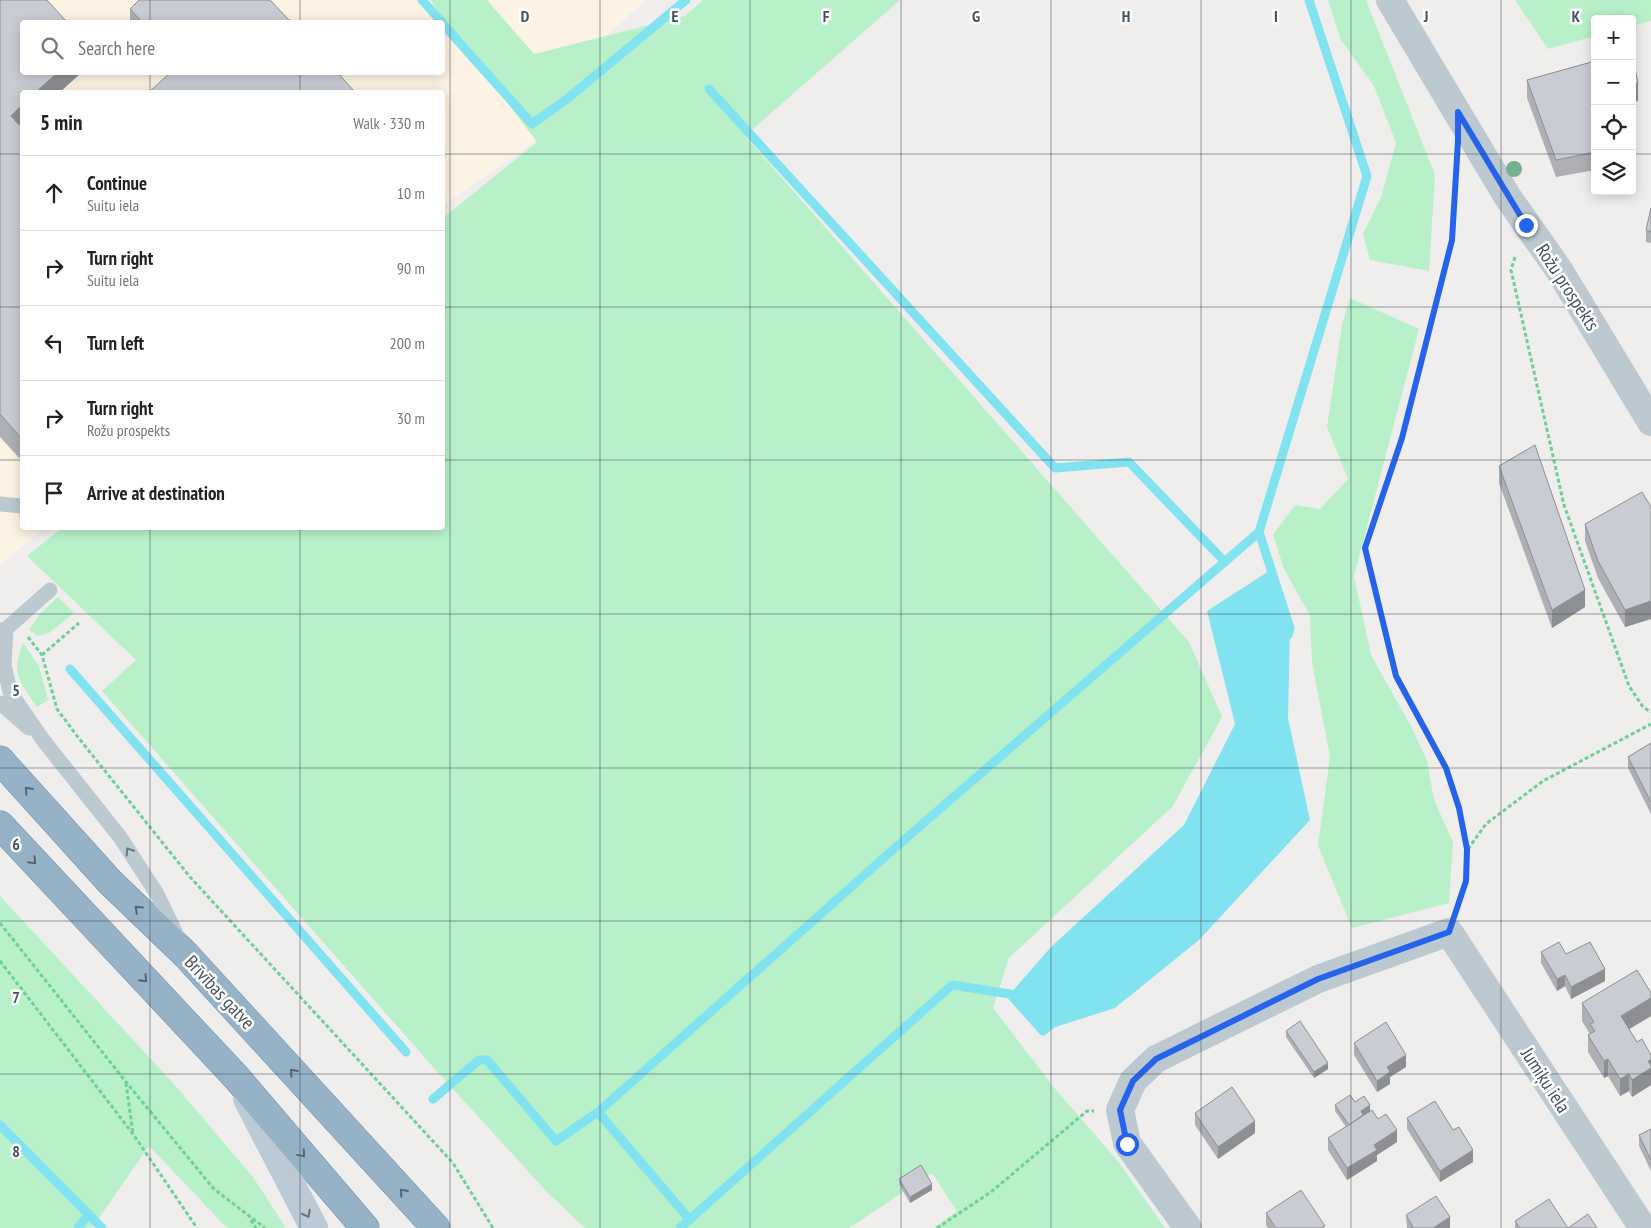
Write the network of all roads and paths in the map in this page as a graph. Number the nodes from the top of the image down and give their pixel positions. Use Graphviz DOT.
graph roads {
  1 [pos="1390,0"];
  2 [pos="1457,161"];
  3 [pos="1526,225"];
  4 [pos="1651,422"];
  5 [pos="0,504"];
  6 [pos="20,506"];
  7 [pos="50,590"];
  8 [pos="79,623"];
  9 [pos="7,626"];
  10 [pos="42,654"];
  11 [pos="0,703"];
  12 [pos="1651,712"];
  13 [pos="1651,724"];
  14 [pos="43,740"];
  15 [pos="0,760"];
  16 [pos="0,825"];
  17 [pos="1467,849"];
  18 [pos="0,923"];
  19 [pos="1449,932"];
  20 [pos="186,955"];
  21 [pos="0,961"];
  22 [pos="236,1077"];
  23 [pos="126,1082"];
  24 [pos="1120,1110"];
  25 [pos="133,1134"];
  26 [pos="249,1217"];
  27 [pos="197,1228"];
  28 [pos="256,1228"];
  29 [pos="265,1228"];
  30 [pos="314,1228"];
  31 [pos="365,1228"];
  32 [pos="436,1228"];
  33 [pos="493,1228"];
  34 [pos="937,1228"];
  35 [pos="1188,1228"];
  36 [pos="1643,1228"];
  1 -- 3 [label="street, Rožu prospekts"];
  2 -- 17 [label="path"];
  3 -- 4 [label="street, Rožu prospekts"];
  3 -- 12 [label="path"];
  5 -- 6 [label="lane"];
  7 -- 9 [label="lane"];
  8 -- 10 [label="path"];
  9 -- 10 [label="path"];
  9 -- 14 [label="lane"];
  10 -- 33 [label="path"];
  11 -- 14 [label="lane"];
  13 -- 17 [label="path"];
  20 -- 14 [label="lane, one-way"];
  20 -- 15 [label="highway, Brīvības gatve, one-way"];
  16 -- 22 [label="highway, one-way"];
  17 -- 19 [label="path"];
  18 -- 23 [label="path"];
  19 -- 24 [label="street"];
  19 -- 36 [label="street, Jumiķu iela"];
  32 -- 20 [label="highway, Brīvības gatve, one-way"];
  21 -- 25 [label="path"];
  22 -- 30 [label="main road, one-way"];
  22 -- 31 [label="highway, one-way"];
  23 -- 25 [label="path"];
  23 -- 26 [label="path"];
  24 -- 34 [label="path"];
  24 -- 35 [label="street"];
  25 -- 27 [label="path"];
  26 -- 28 [label="path"];
  26 -- 29 [label="path"];
}
